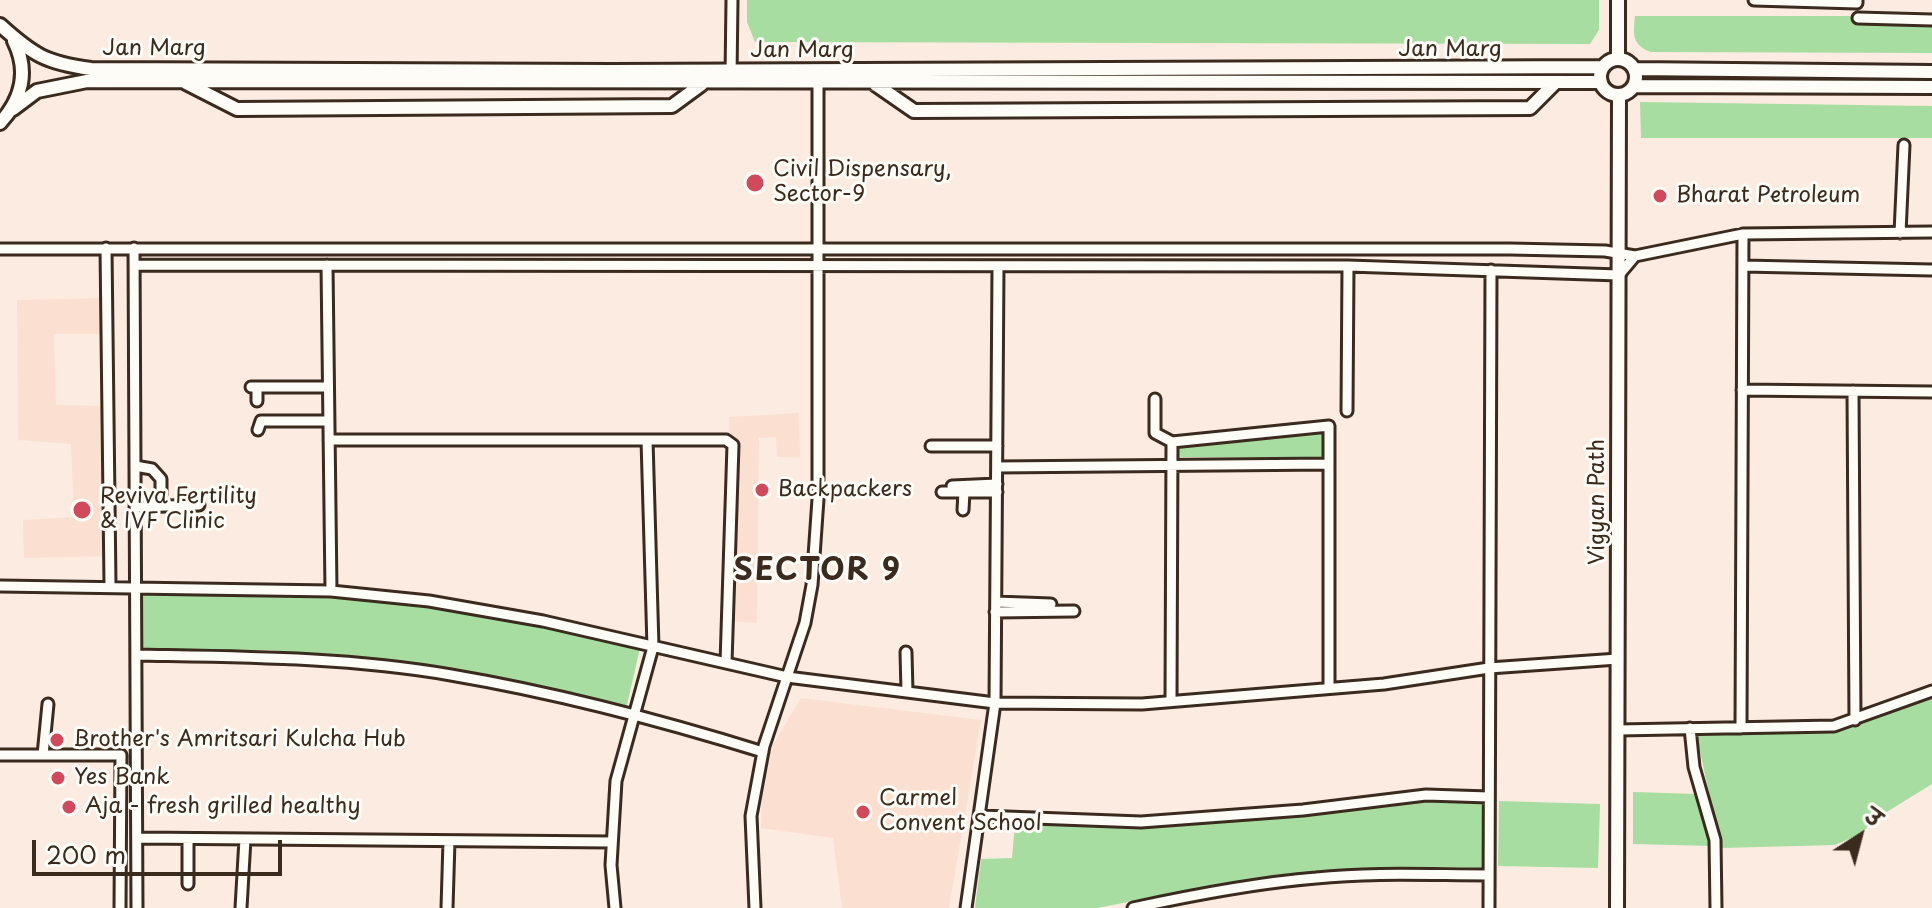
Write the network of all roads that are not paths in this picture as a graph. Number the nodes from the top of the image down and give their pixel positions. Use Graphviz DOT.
graph roads {
  1 [pos="732,0"];
  2 [pos="1618,0"];
  3 [pos="1754,0"];
  4 [pos="1857,2"];
  5 [pos="1932,20"];
  6 [pos="0,25"];
  7 [pos="11,35"];
  8 [pos="1618,59"];
  9 [pos="1603,67"];
  10 [pos="1634,69"];
  11 [pos="1932,72"];
  12 [pos="731,78"];
  13 [pos="818,78"];
  14 [pos="185,82"];
  15 [pos="1601,82"];
  16 [pos="702,84"];
  17 [pos="875,84"];
  18 [pos="1554,84"];
  19 [pos="1634,86"];
  20 [pos="1932,87"];
  21 [pos="1619,95"];
  22 [pos="13,109"];
  23 [pos="0,123"];
  24 [pos="1904,145"];
  25 [pos="1932,232"];
  26 [pos="1900,233"];
  27 [pos="1743,234"];
  28 [pos="106,248"];
  29 [pos="134,248"];
  30 [pos="0,249"];
  31 [pos="816,249"];
  32 [pos="1619,252"];
  33 [pos="1635,256"];
  34 [pos="134,265"];
  35 [pos="327,265"];
  36 [pos="816,266"];
  37 [pos="998,266"];
  38 [pos="1348,266"];
  39 [pos="1743,266"];
  40 [pos="1491,270"];
  41 [pos="1932,270"];
  42 [pos="1619,275"];
  43 [pos="328,387"];
  44 [pos="1742,390"];
  45 [pos="1853,391"];
  46 [pos="1932,392"];
  47 [pos="1155,399"];
  48 [pos="257,401"];
  49 [pos="1347,411"];
  50 [pos="329,421"];
  51 [pos="258,430"];
  52 [pos="329,440"];
  53 [pos="647,440"];
  54 [pos="1172,442"];
  55 [pos="931,446"];
  56 [pos="997,446"];
  57 [pos="1329,464"];
  58 [pos="135,466"];
  59 [pos="1170,466"];
  60 [pos="997,467"];
  61 [pos="997,488"];
  62 [pos="964,492"];
  63 [pos="199,505"];
  64 [pos="152,506"];
  65 [pos="135,507"];
  66 [pos="963,510"];
  67 [pos="110,585"];
  68 [pos="136,585"];
  69 [pos="0,586"];
  70 [pos="331,591"];
  71 [pos="1051,604"];
  72 [pos="996,607"];
  73 [pos="1074,611"];
  74 [pos="653,647"];
  75 [pos="906,652"];
  76 [pos="136,655"];
  77 [pos="1618,659"];
  78 [pos="726,663"];
  79 [pos="1489,668"];
  80 [pos="787,677"];
  81 [pos="1329,688"];
  82 [pos="1932,691"];
  83 [pos="907,692"];
  84 [pos="1171,701"];
  85 [pos="995,703"];
  86 [pos="48,704"];
  87 [pos="633,714"];
  88 [pos="1855,720"];
  89 [pos="1690,728"];
  90 [pos="1741,728"];
  91 [pos="1618,730"];
  92 [pos="763,752"];
  93 [pos="0,755"];
  94 [pos="43,755"];
  95 [pos="1489,797"];
  96 [pos="980,816"];
  97 [pos="137,838"];
  98 [pos="188,839"];
  99 [pos="245,839"];
  100 [pos="449,841"];
  101 [pos="612,842"];
  102 [pos="1489,875"];
  103 [pos="188,884"];
  104 [pos="120,908"];
  105 [pos="137,908"];
  106 [pos="241,908"];
  107 [pos="447,908"];
  108 [pos="615,908"];
  109 [pos="755,908"];
  110 [pos="966,908"];
  111 [pos="1133,908"];
  112 [pos="1489,908"];
  113 [pos="1617,908"];
  114 [pos="1716,908"];
  1 -- 12 [label="street"];
  2 -- 8 [label="main road"];
  3 -- 4 [label="street"];
  4 -- 5 [label="street"];
  6 -- 7 [label="main road, Jan Marg"];
  7 -- 12 [label="main road, Jan Marg"];
  7 -- 22 [label="main road"];
  8 -- 9 [label="main road"];
  8 -- 10 [label="main road"];
  9 -- 13 [label="main road, Jan Marg"];
  9 -- 15 [label="main road"];
  10 -- 11 [label="main road"];
  10 -- 19 [label="main road"];
  12 -- 13 [label="main road, Jan Marg"];
  12 -- 16 [label="main road, Jan Marg"];
  13 -- 17 [label="main road, Jan Marg"];
  13 -- 31 [label="street"];
  14 -- 16 [label="main road, Jan Marg"];
  14 -- 16 [label="main road"];
  14 -- 22 [label="main road, Jan Marg"];
  15 -- 18 [label="main road, Jan Marg"];
  15 -- 21 [label="main road"];
  17 -- 18 [label="main road, Jan Marg"];
  17 -- 18 [label="main road"];
  19 -- 20 [label="main road"];
  19 -- 21 [label="main road"];
  21 -- 32 [label="main road, Vigyan Path"];
  22 -- 23 [label="main road"];
  24 -- 26 [label="street"];
  25 -- 26 [label="street"];
  26 -- 27 [label="street"];
  27 -- 33 [label="street"];
  27 -- 39 [label="street"];
  28 -- 29 [label="street"];
  28 -- 30 [label="street"];
  28 -- 67 [label="street"];
  29 -- 31 [label="street"];
  29 -- 34 [label="street"];
  31 -- 32 [label="street"];
  31 -- 36 [label="street"];
  32 -- 33 [label="street"];
  32 -- 42 [label="main road, Vigyan Path"];
  33 -- 42 [label="street"];
  34 -- 35 [label="street"];
  34 -- 58 [label="street"];
  35 -- 36 [label="street"];
  35 -- 43 [label="street"];
  36 -- 37 [label="street"];
  36 -- 80 [label="street"];
  37 -- 38 [label="street"];
  37 -- 56 [label="street"];
  38 -- 40 [label="street"];
  38 -- 49 [label="street"];
  39 -- 41 [label="street"];
  39 -- 44 [label="street"];
  40 -- 42 [label="street"];
  40 -- 79 [label="street"];
  42 -- 77 [label="main road, Vigyan Path"];
  43 -- 48 [label="street"];
  43 -- 50 [label="street"];
  44 -- 45 [label="street"];
  44 -- 90 [label="street"];
  45 -- 46 [label="street"];
  45 -- 88 [label="street"];
  47 -- 54 [label="street"];
  50 -- 51 [label="street"];
  50 -- 52 [label="street"];
  52 -- 53 [label="street"];
  52 -- 70 [label="street"];
  53 -- 74 [label="street"];
  53 -- 78 [label="street"];
  54 -- 57 [label="street"];
  54 -- 59 [label="street"];
  55 -- 56 [label="street"];
  56 -- 60 [label="street"];
  57 -- 59 [label="street"];
  57 -- 81 [label="street"];
  58 -- 64 [label="street"];
  58 -- 65 [label="street"];
  59 -- 60 [label="street"];
  59 -- 84 [label="street"];
  60 -- 61 [label="street"];
  61 -- 62 [label="street"];
  61 -- 62 [label="street"];
  61 -- 72 [label="street"];
  62 -- 66 [label="street"];
  63 -- 64 [label="street"];
  64 -- 65 [label="street"];
  65 -- 68 [label="street"];
  67 -- 68 [label="street"];
  67 -- 69 [label="street"];
  68 -- 70 [label="street"];
  68 -- 76 [label="street"];
  70 -- 74 [label="street"];
  71 -- 72 [label="street"];
  72 -- 73 [label="street"];
  72 -- 85 [label="street"];
  74 -- 78 [label="street"];
  74 -- 87 [label="street"];
  75 -- 83 [label="street"];
  76 -- 87 [label="street"];
  76 -- 97 [label="street"];
  77 -- 79 [label="street"];
  77 -- 91 [label="main road, Vigyan Path"];
  78 -- 80 [label="street"];
  79 -- 81 [label="street"];
  79 -- 95 [label="street"];
  80 -- 83 [label="street"];
  80 -- 92 [label="street"];
  81 -- 84 [label="street"];
  82 -- 88 [label="street"];
  83 -- 85 [label="street"];
  84 -- 85 [label="street"];
  85 -- 96 [label="street"];
  86 -- 94 [label="street"];
  87 -- 92 [label="street"];
  87 -- 101 [label="street"];
  88 -- 90 [label="street"];
  89 -- 90 [label="street"];
  89 -- 91 [label="street"];
  89 -- 114 [label="street"];
  91 -- 113 [label="main road, Vigyan Path"];
  92 -- 109 [label="street"];
  93 -- 94 [label="street"];
  94 -- 104 [label="street"];
  95 -- 96 [label="street"];
  95 -- 102 [label="street"];
  96 -- 110 [label="street"];
  97 -- 98 [label="street"];
  97 -- 105 [label="street"];
  98 -- 99 [label="street"];
  98 -- 103 [label="street"];
  99 -- 100 [label="street"];
  99 -- 106 [label="street"];
  100 -- 101 [label="street"];
  100 -- 107 [label="street"];
  101 -- 108 [label="street"];
  102 -- 111 [label="street"];
  102 -- 112 [label="street"];
}
